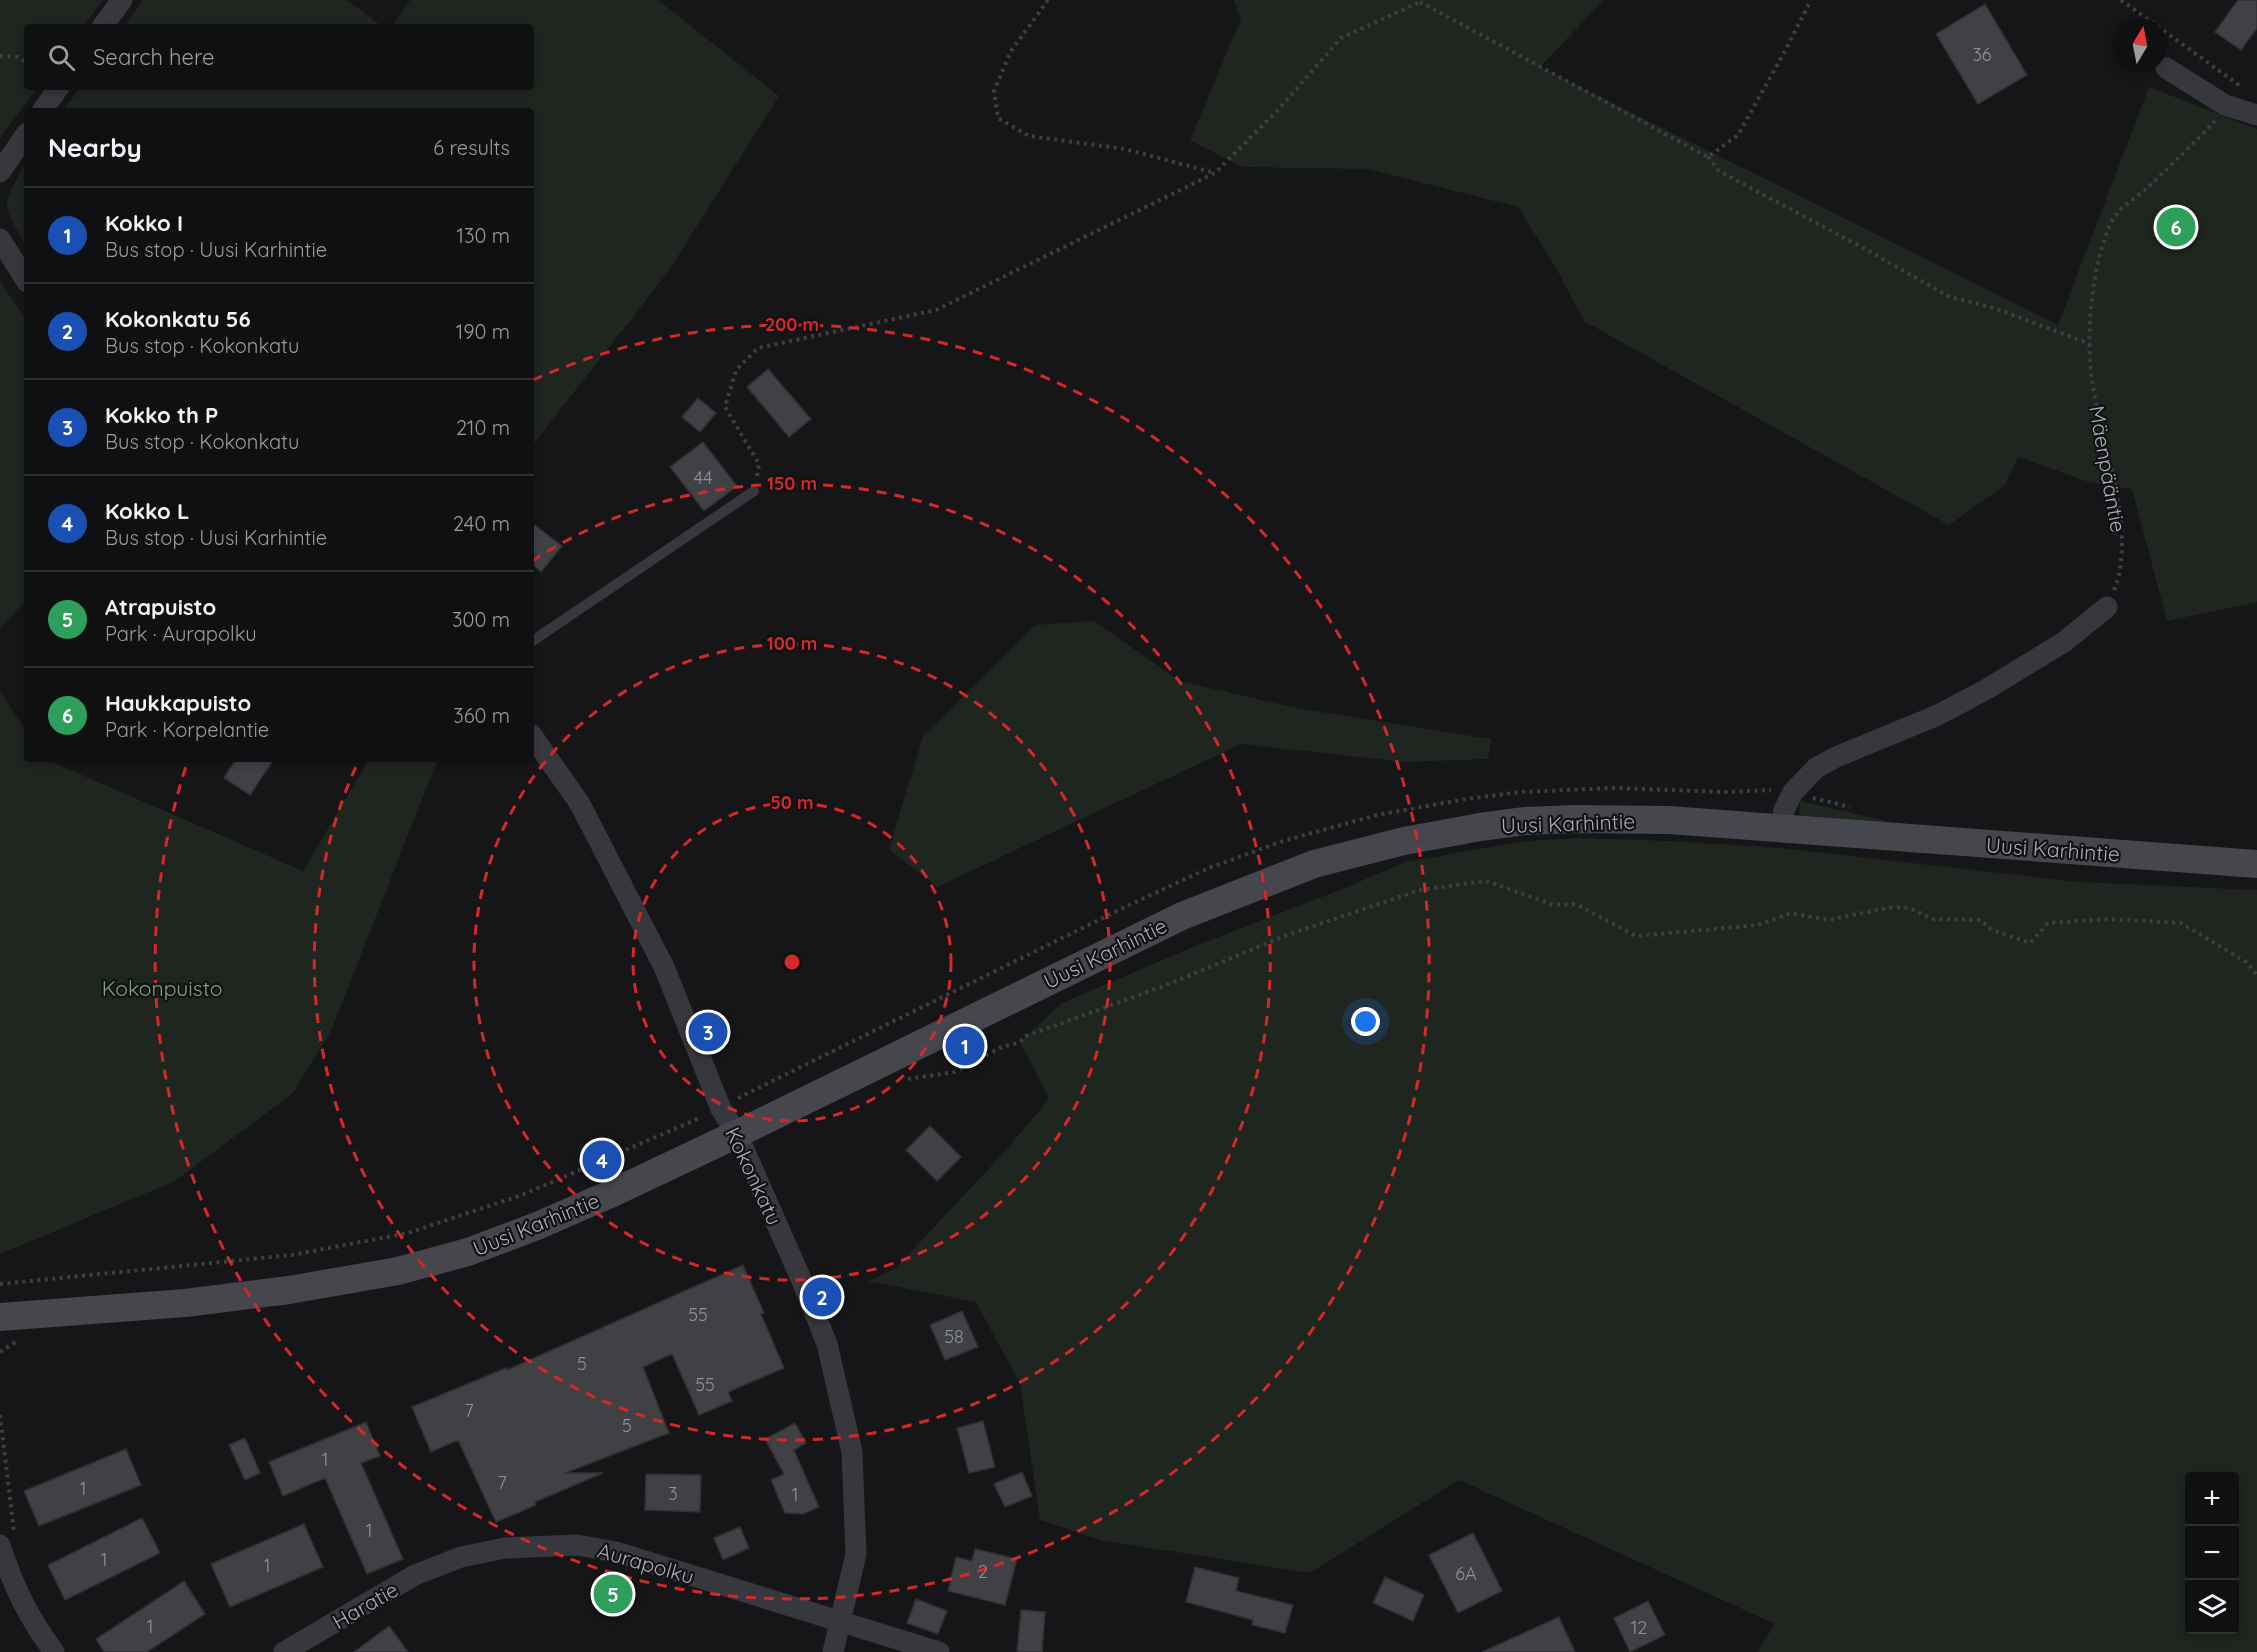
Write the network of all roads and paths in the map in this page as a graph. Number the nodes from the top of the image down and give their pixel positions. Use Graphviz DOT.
graph roads {
  1 [pos="122,0"];
  2 [pos="1048,0"];
  3 [pos="1810,0"];
  4 [pos="2121,0"];
  5 [pos="1420,1"];
  6 [pos="104,24"];
  7 [pos="0,56"];
  8 [pos="24,61"];
  9 [pos="2167,69"];
  10 [pos="2247,88"];
  11 [pos="56,90"];
  12 [pos="44,108"];
  13 [pos="2257,115"];
  14 [pos="2220,116"];
  15 [pos="24,137"];
  16 [pos="1708,157"];
  17 [pos="0,172"];
  18 [pos="1215,173"];
  19 [pos="0,239"];
  20 [pos="24,277"];
  21 [pos="2090,344"];
  22 [pos="754,491"];
  23 [pos="2107,608"];
  24 [pos="534,640"];
  25 [pos="534,738"];
  26 [pos="1793,792"];
  27 [pos="1856,808"];
  28 [pos="1781,828"];
  29 [pos="2257,864"];
  30 [pos="2257,975"];
  31 [pos="905,1080"];
  32 [pos="721,1109"];
  33 [pos="737,1134"];
  34 [pos="0,1284"];
  35 [pos="0,1317"];
  36 [pos="0,1415"];
  37 [pos="5,1547"];
  38 [pos="415,1575"];
  39 [pos="840,1621"];
  40 [pos="54,1652"];
  41 [pos="284,1652"];
  42 [pos="833,1652"];
  43 [pos="939,1652"];
  1 -- 6 [label="street"];
  2 -- 18 [label="path"];
  3 -- 16 [label="path"];
  4 -- 10 [label="path"];
  5 -- 16 [label="path"];
  5 -- 18 [label="path"];
  7 -- 8 [label="path"];
  9 -- 13 [label="street"];
  11 -- 12 [label="street"];
  14 -- 21 [label="path, Mäenpääntie"];
  15 -- 17 [label="street"];
  16 -- 21 [label="path"];
  18 -- 22 [label="path"];
  19 -- 20 [label="street"];
  21 -- 23 [label="path, Mäenpääntie"];
  22 -- 24 [label="lane"];
  23 -- 26 [label="street"];
  25 -- 32 [label="street, Kokonkatu"];
  26 -- 27 [label="path, Uusi Karhintie"];
  26 -- 28 [label="street"];
  26 -- 32 [label="path, Uusi Karhintie"];
  28 -- 29 [label="street, Uusi Karhintie"];
  28 -- 33 [label="street, Uusi Karhintie"];
  30 -- 31 [label="path"];
  32 -- 33 [label="street, Kokonkatu"];
  32 -- 34 [label="path, Uusi Karhintie"];
  33 -- 35 [label="street, Uusi Karhintie"];
  33 -- 39 [label="street, Kokonkatu"];
  36 -- 37 [label="path"];
  37 -- 40 [label="street"];
  38 -- 39 [label="street, Aurapolku"];
  38 -- 41 [label="street, Haratie"];
  39 -- 42 [label="street, Kokonkatu"];
  39 -- 43 [label="street, Aurapolku"];
}
